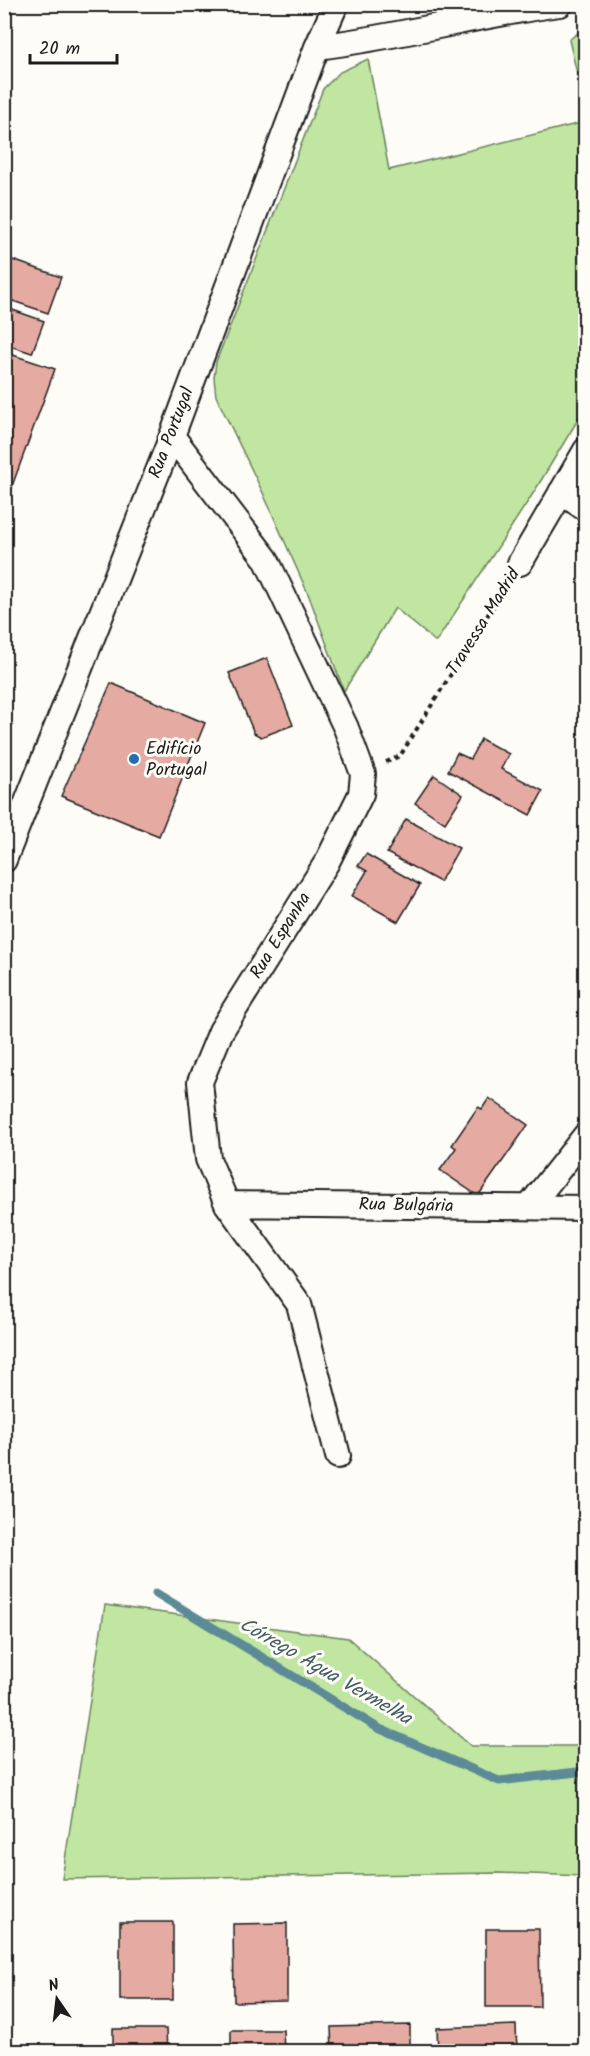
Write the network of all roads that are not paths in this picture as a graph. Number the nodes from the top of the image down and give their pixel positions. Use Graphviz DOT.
graph roads {
  1 [pos="336,4"];
  2 [pos="560,4"];
  3 [pos="317,47"];
  4 [pos="172,436"];
  5 [pos="585,450"];
  6 [pos="561,492"];
  7 [pos="585,509"];
  8 [pos="520,563"];
  9 [pos="4,860"];
  10 [pos="585,1135"];
  11 [pos="227,1204"];
  12 [pos="529,1207"];
  13 [pos="585,1208"];
  14 [pos="338,1455"];
  1 -- 3 [label="street, Rua Portugal"];
  2 -- 3 [label="street"];
  3 -- 4 [label="street, Rua Portugal"];
  4 -- 9 [label="street, Rua Portugal"];
  4 -- 11 [label="street, Rua Espanha"];
  5 -- 6 [label="street, Travessa Madrid"];
  6 -- 7 [label="street"];
  6 -- 8 [label="street, Travessa Madrid"];
  10 -- 12 [label="street"];
  11 -- 12 [label="street, Rua Bulgária"];
  11 -- 14 [label="street, Rua Espanha"];
  12 -- 13 [label="street, Rua Bulgária"];
}
